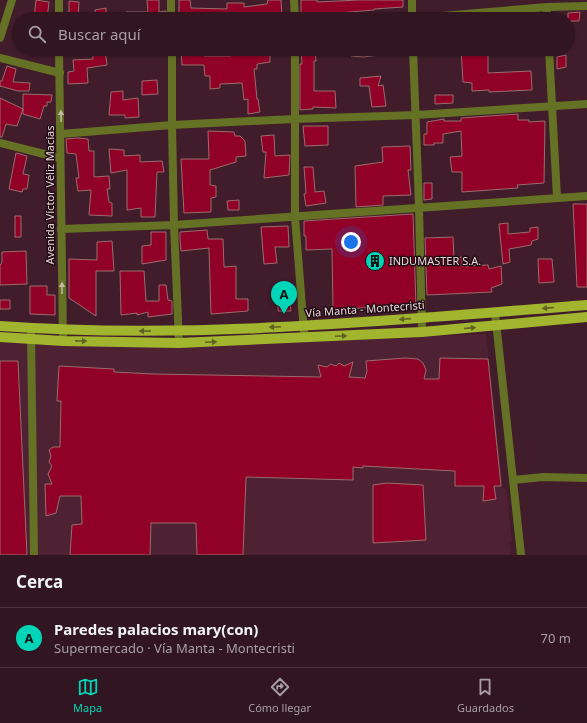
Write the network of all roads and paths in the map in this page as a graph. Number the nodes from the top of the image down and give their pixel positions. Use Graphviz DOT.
graph roads {
  1 [pos="12,0"];
  2 [pos="59,0"];
  3 [pos="171,0"];
  4 [pos="294,0"];
  5 [pos="412,0"];
  6 [pos="587,6"];
  7 [pos="547,7"];
  8 [pos="59,12"];
  9 [pos="171,12"];
  10 [pos="295,12"];
  11 [pos="412,12"];
  12 [pos="491,12"];
  13 [pos="547,12"];
  14 [pos="0,38"];
  15 [pos="60,56"];
  16 [pos="172,56"];
  17 [pos="294,56"];
  18 [pos="413,56"];
  19 [pos="549,56"];
  20 [pos="0,58"];
  21 [pos="60,73"];
  22 [pos="587,104"];
  23 [pos="551,107"];
  24 [pos="416,115"];
  25 [pos="294,119"];
  26 [pos="172,125"];
  27 [pos="61,134"];
  28 [pos="0,143"];
  29 [pos="60,158"];
  30 [pos="587,196"];
  31 [pos="556,198"];
  32 [pos="419,207"];
  33 [pos="294,217"];
  34 [pos="174,224"];
  35 [pos="62,228"];
  36 [pos="587,304"];
  37 [pos="495,312"];
  38 [pos="587,317"];
  39 [pos="421,318"];
  40 [pos="496,325"];
  41 [pos="0,326"];
  42 [pos="304,326"];
  43 [pos="31,328"];
  44 [pos="62,330"];
  45 [pos="179,332"];
  46 [pos="422,332"];
  47 [pos="0,337"];
  48 [pos="304,338"];
  49 [pos="32,339"];
  50 [pos="62,341"];
  51 [pos="179,343"];
  52 [pos="587,478"];
  53 [pos="513,480"];
  54 [pos="34,555"];
  55 [pos="521,555"];
  1 -- 14 [label="street"];
  2 -- 8 [label="street"];
  3 -- 9 [label="street"];
  4 -- 10 [label="street"];
  5 -- 11 [label="street"];
  6 -- 7 [label="street"];
  7 -- 12 [label="street"];
  7 -- 13 [label="street"];
  15 -- 21 [label="street, Avenida Víctor Véliz Macías"];
  16 -- 26 [label="street"];
  17 -- 25 [label="street"];
  18 -- 24 [label="street"];
  19 -- 23 [label="street"];
  20 -- 21 [label="street"];
  27 -- 21 [label="street, Avenida Víctor Véliz Macías, one-way"];
  22 -- 23 [label="street"];
  23 -- 24 [label="street"];
  23 -- 31 [label="street"];
  24 -- 25 [label="street"];
  24 -- 32 [label="street"];
  25 -- 26 [label="street"];
  25 -- 33 [label="street"];
  26 -- 27 [label="street"];
  26 -- 34 [label="street"];
  27 -- 29 [label="street, Avenida Víctor Véliz Macías"];
  28 -- 29 [label="street"];
  29 -- 35 [label="street, Avenida Víctor Véliz Macías"];
  30 -- 31 [label="street"];
  31 -- 32 [label="street"];
  32 -- 33 [label="street"];
  32 -- 39 [label="street"];
  33 -- 34 [label="street"];
  33 -- 42 [label="street"];
  34 -- 35 [label="street"];
  34 -- 45 [label="street"];
  44 -- 35 [label="street, Avenida Víctor Véliz Macías, one-way"];
  36 -- 37 [label="main road, Vía Manta - Montecristi, one-way"];
  37 -- 39 [label="main road, Vía Manta - Montecristi"];
  37 -- 40 [label="street"];
  38 -- 40 [label="main road"];
  39 -- 42 [label="main road, Vía Manta - Montecristi, one-way"];
  39 -- 46 [label="street"];
  46 -- 40 [label="main road, one-way"];
  40 -- 53 [label="street"];
  41 -- 43 [label="main road, Vía Manta - Montecristi"];
  42 -- 45 [label="main road, Vía Manta - Montecristi, one-way"];
  42 -- 48 [label="street"];
  43 -- 44 [label="main road, Vía Manta - Montecristi"];
  43 -- 49 [label="street"];
  45 -- 44 [label="main road, Vía Manta - Montecristi, one-way"];
  44 -- 50 [label="street, Avenida Víctor Véliz Macías"];
  45 -- 51 [label="street"];
  48 -- 46 [label="main road, one-way"];
  47 -- 49 [label="main road"];
  51 -- 48 [label="main road, one-way"];
  49 -- 50 [label="main road"];
  49 -- 54 [label="street"];
  50 -- 51 [label="main road, one-way"];
  52 -- 53 [label="street"];
  53 -- 55 [label="street"];
}
